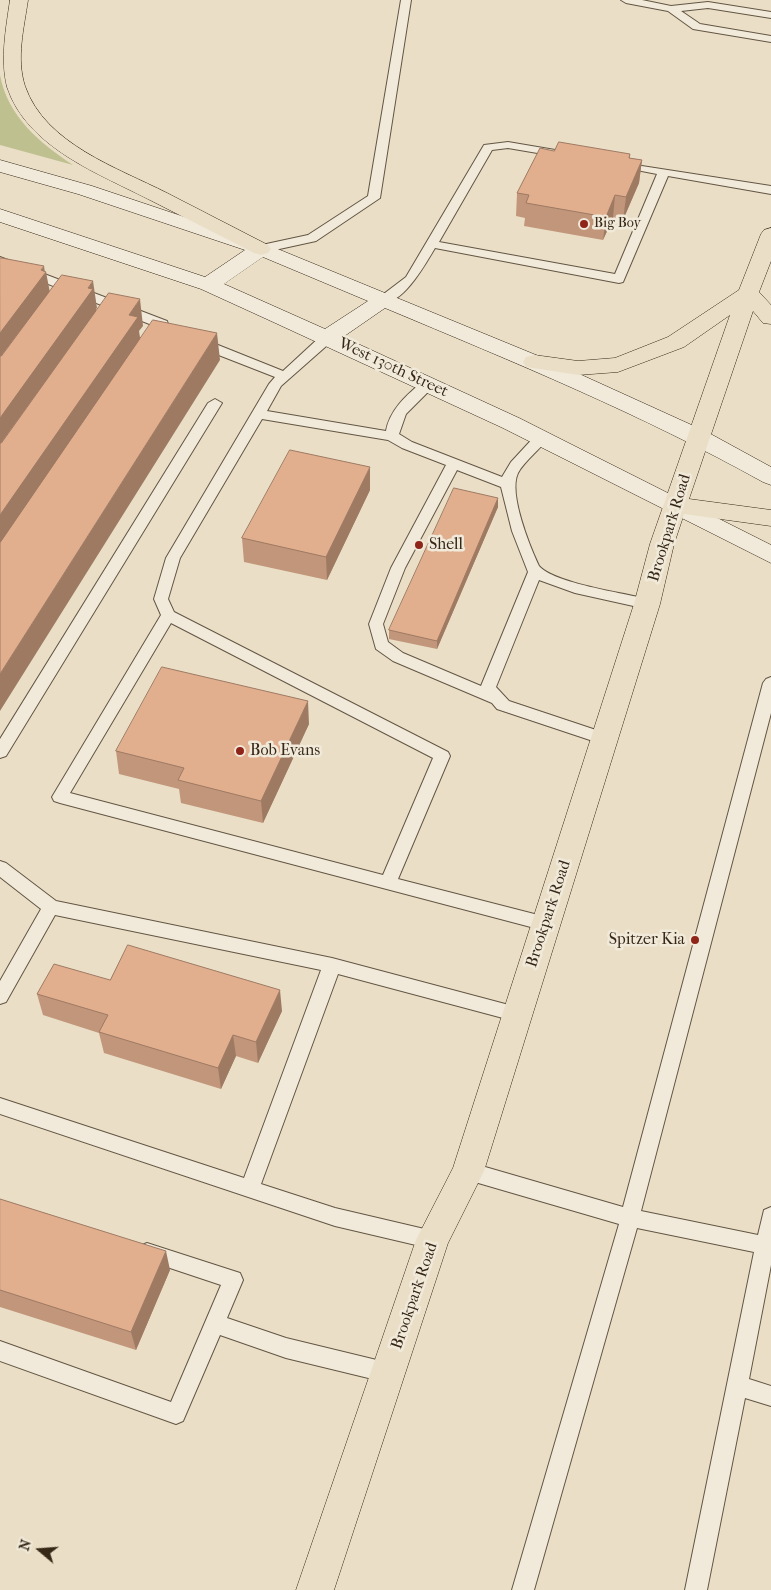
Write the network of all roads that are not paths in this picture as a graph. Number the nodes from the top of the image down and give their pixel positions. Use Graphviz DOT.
graph roads {
  1 [pos="19,0"];
  2 [pos="406,0"];
  3 [pos="626,0"];
  4 [pos="671,9"];
  5 [pos="771,15"];
  6 [pos="771,39"];
  7 [pos="576,156"];
  8 [pos="606,161"];
  9 [pos="0,166"];
  10 [pos="664,172"];
  11 [pos="771,190"];
  12 [pos="0,215"];
  13 [pos="771,234"];
  14 [pos="432,244"];
  15 [pos="261,249"];
  16 [pos="0,261"];
  17 [pos="13,266"];
  18 [pos="4,276"];
  19 [pos="208,285"];
  20 [pos="748,293"];
  21 [pos="385,299"];
  22 [pos="771,318"];
  23 [pos="163,329"];
  24 [pos="189,338"];
  25 [pos="327,338"];
  26 [pos="534,362"];
  27 [pos="284,376"];
  28 [pos="428,384"];
  29 [pos="215,403"];
  30 [pos="258,414"];
  31 [pos="392,436"];
  32 [pos="699,437"];
  33 [pos="541,438"];
  34 [pos="454,463"];
  35 [pos="771,477"];
  36 [pos="508,484"];
  37 [pos="676,506"];
  38 [pos="771,518"];
  39 [pos="771,555"];
  40 [pos="535,572"];
  41 [pos="647,604"];
  42 [pos="168,615"];
  43 [pos="771,683"];
  44 [pos="495,698"];
  45 [pos="605,738"];
  46 [pos="0,752"];
  47 [pos="0,868"];
  48 [pos="388,882"];
  49 [pos="51,907"];
  50 [pos="546,924"];
  51 [pos="332,965"];
  52 [pos="0,997"];
  53 [pos="518,1014"];
  54 [pos="0,1106"];
  55 [pos="468,1172"];
  56 [pos="250,1190"];
  57 [pos="771,1216"];
  58 [pos="630,1218"];
  59 [pos="433,1240"];
  60 [pos="764,1245"];
  61 [pos="131,1246"];
  62 [pos="215,1324"];
  63 [pos="0,1351"];
  64 [pos="389,1373"];
  65 [pos="738,1386"];
  66 [pos="771,1396"];
  67 [pos="316,1590"];
  68 [pos="523,1590"];
  69 [pos="696,1590"];
  1 -- 15 [label="main road"];
  2 -- 15 [label="lane"];
  3 -- 4 [label="lane"];
  4 -- 5 [label="lane"];
  4 -- 6 [label="lane"];
  7 -- 14 [label="lane"];
  8 -- 10 [label="lane"];
  9 -- 15 [label="main road"];
  10 -- 11 [label="lane"];
  10 -- 14 [label="lane"];
  12 -- 19 [label="main road, West 130th Street"];
  13 -- 20 [label="main road, Brookpark Road"];
  14 -- 21 [label="lane"];
  15 -- 19 [label="main road"];
  15 -- 21 [label="main road"];
  16 -- 17 [label="lane"];
  17 -- 18 [label="lane"];
  17 -- 23 [label="lane"];
  19 -- 25 [label="main road, West 130th Street"];
  20 -- 22 [label="main road"];
  20 -- 26 [label="main road"];
  20 -- 32 [label="main road, Brookpark Road"];
  21 -- 25 [label="main road"];
  21 -- 26 [label="main road"];
  24 -- 27 [label="lane"];
  25 -- 27 [label="lane"];
  25 -- 28 [label="main road, West 130th Street"];
  26 -- 32 [label="main road"];
  27 -- 30 [label="lane"];
  28 -- 31 [label="lane"];
  28 -- 33 [label="main road, West 130th Street"];
  29 -- 46 [label="lane"];
  30 -- 31 [label="lane"];
  30 -- 42 [label="lane"];
  31 -- 34 [label="lane"];
  32 -- 35 [label="main road"];
  32 -- 37 [label="main road, Brookpark Road"];
  33 -- 36 [label="lane"];
  33 -- 37 [label="main road, West 130th Street"];
  34 -- 36 [label="lane"];
  34 -- 44 [label="lane"];
  36 -- 40 [label="lane"];
  37 -- 38 [label="main road"];
  37 -- 39 [label="main road, West 130th Street"];
  37 -- 41 [label="main road, Brookpark Road"];
  40 -- 41 [label="lane"];
  40 -- 44 [label="lane"];
  41 -- 45 [label="main road, Brookpark Road"];
  42 -- 48 [label="lane"];
  42 -- 48 [label="lane"];
  43 -- 58 [label="lane"];
  44 -- 45 [label="lane"];
  45 -- 50 [label="main road, Brookpark Road"];
  47 -- 49 [label="lane"];
  48 -- 50 [label="lane"];
  49 -- 51 [label="lane"];
  49 -- 52 [label="lane"];
  50 -- 53 [label="main road, Brookpark Road"];
  51 -- 53 [label="lane"];
  51 -- 56 [label="lane"];
  53 -- 55 [label="main road, Brookpark Road"];
  54 -- 56 [label="lane"];
  55 -- 58 [label="lane"];
  55 -- 59 [label="main road, Brookpark Road"];
  56 -- 59 [label="lane"];
  57 -- 60 [label="lane"];
  58 -- 60 [label="lane"];
  58 -- 68 [label="lane"];
  59 -- 64 [label="main road, Brookpark Road"];
  60 -- 65 [label="lane"];
  61 -- 62 [label="lane"];
  62 -- 63 [label="lane"];
  62 -- 64 [label="lane"];
  64 -- 67 [label="main road, Brookpark Road"];
  65 -- 66 [label="lane"];
  65 -- 69 [label="lane"];
}
